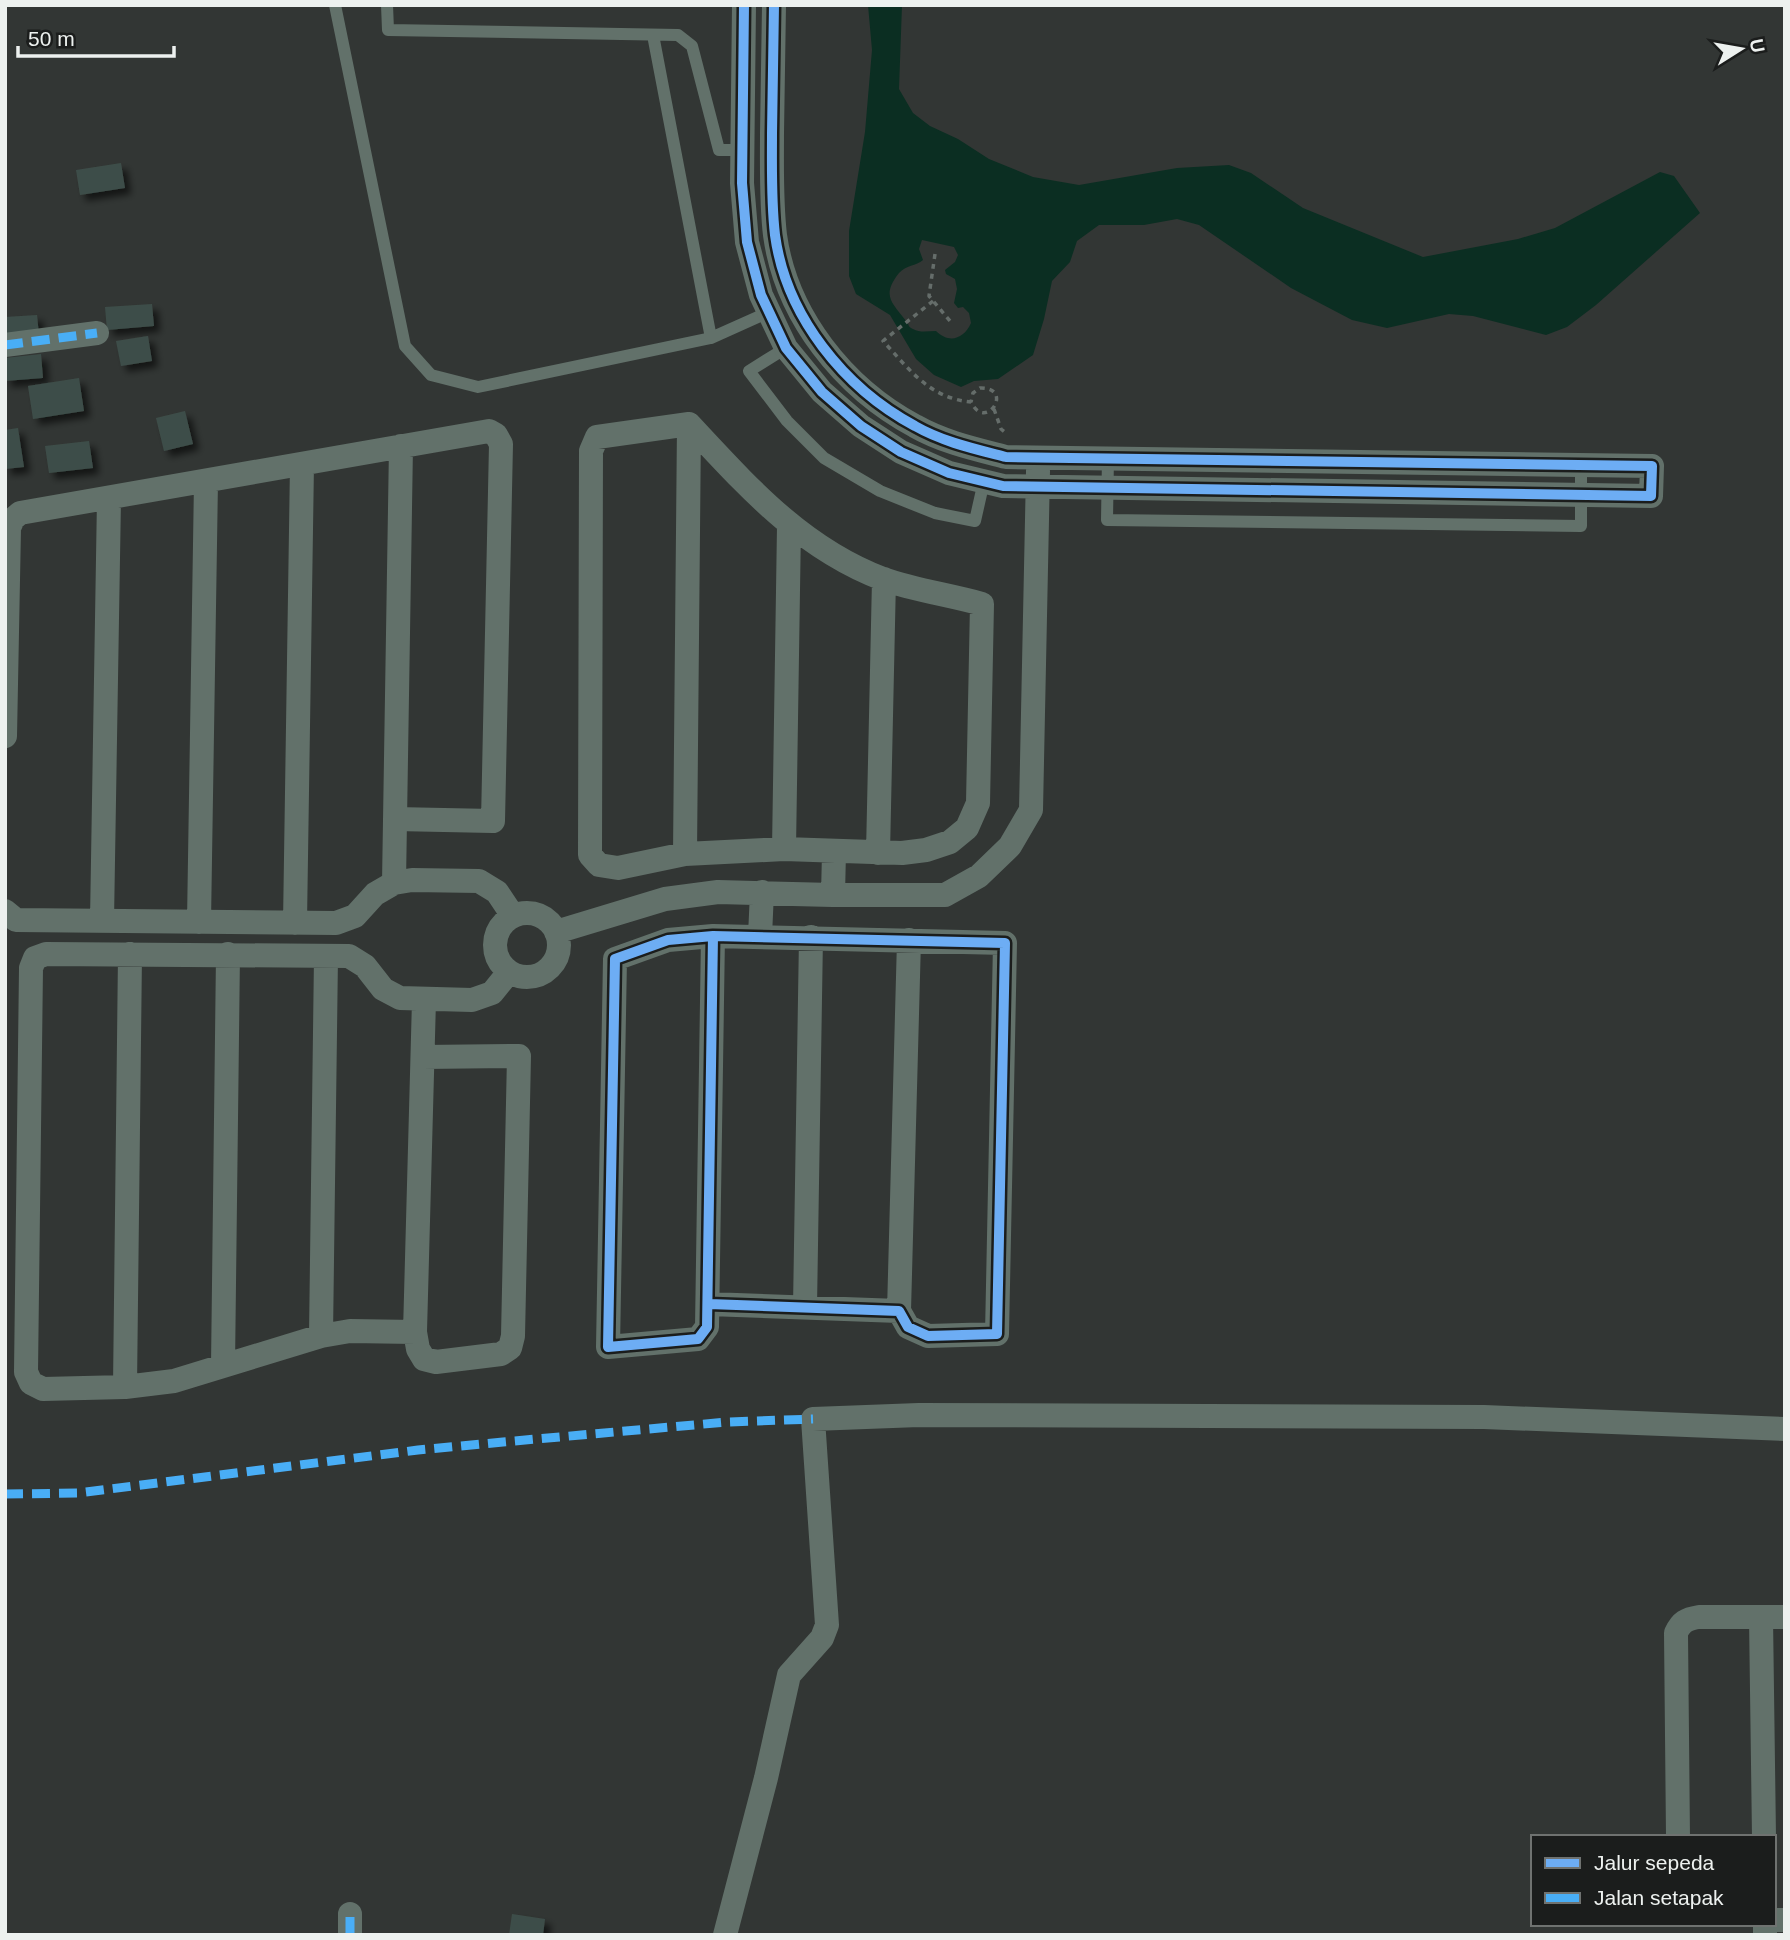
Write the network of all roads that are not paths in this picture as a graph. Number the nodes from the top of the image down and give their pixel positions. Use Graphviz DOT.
graph roads {
  1 [pos="334,5"];
  2 [pos="387,5"];
  3 [pos="744,5"];
  4 [pos="774,5"];
  5 [pos="653,35"];
  6 [pos="743,150"];
  7 [pos="769,312"];
  8 [pos="97,333"];
  9 [pos="711,338"];
  10 [pos="5,345"];
  11 [pos="786,348"];
  12 [pos="689,424"];
  13 [pos="401,446"];
  14 [pos="1038,456"];
  15 [pos="1108,457"];
  16 [pos="302,464"];
  17 [pos="1581,466"];
  18 [pos="206,481"];
  19 [pos="985,481"];
  20 [pos="1037,486"];
  21 [pos="1108,487"];
  22 [pos="1581,495"];
  23 [pos="109,498"];
  24 [pos="789,526"];
  25 [pos="884,579"];
  26 [pos="5,736"];
  27 [pos="395,819"];
  28 [pos="785,849"];
  29 [pos="834,852"];
  30 [pos="878,853"];
  31 [pos="685,854"];
  32 [pos="394,883"];
  33 [pos="762,892"];
  34 [pos="834,895"];
  35 [pos="5,911"];
  36 [pos="513,916"];
  37 [pos="102,921"];
  38 [pos="199,922"];
  39 [pos="295,923"];
  40 [pos="556,932"];
  41 [pos="713,936"];
  42 [pos="760,936"];
  43 [pos="811,937"];
  44 [pos="909,940"];
  45 [pos="130,954"];
  46 [pos="228,954"];
  47 [pos="326,956"];
  48 [pos="509,972"];
  49 [pos="424,1000"];
  50 [pos="423,1057"];
  51 [pos="709,1304"];
  52 [pos="805,1307"];
  53 [pos="900,1311"];
  54 [pos="415,1332"];
  55 [pos="321,1336"];
  56 [pos="223,1366"];
  57 [pos="125,1387"];
  58 [pos="1785,1429"];
  59 [pos="1773,1617"];
  60 [pos="1678,1835"];
  61 [pos="1764,1835"];
  62 [pos="725,1935"];
  1 -- 9 [label="lane"];
  2 -- 5 [label="lane"];
  3 -- 6 [label="street"];
  4 -- 14 [label="street"];
  5 -- 6 [label="lane"];
  5 -- 9 [label="lane"];
  6 -- 7 [label="street"];
  7 -- 9 [label="lane"];
  7 -- 11 [label="street"];
  8 -- 10 [label="street"];
  11 -- 19 [label="street"];
  11 -- 19 [label="lane"];
  12 -- 24 [label="street"];
  12 -- 31 [label="street"];
  12 -- 31 [label="street"];
  13 -- 16 [label="street"];
  13 -- 27 [label="street"];
  13 -- 27 [label="street"];
  14 -- 15 [label="street"];
  14 -- 20 [label="street"];
  15 -- 17 [label="street"];
  15 -- 21 [label="lane"];
  16 -- 18 [label="street"];
  16 -- 39 [label="street"];
  17 -- 22 [label="lane"];
  17 -- 22 [label="street"];
  18 -- 23 [label="street"];
  18 -- 38 [label="street"];
  19 -- 20 [label="street"];
  20 -- 21 [label="street"];
  20 -- 34 [label="street"];
  21 -- 22 [label="street"];
  21 -- 22 [label="lane"];
  23 -- 26 [label="street"];
  23 -- 37 [label="street"];
  24 -- 25 [label="street"];
  24 -- 28 [label="street"];
  25 -- 30 [label="street"];
  25 -- 30 [label="street"];
  27 -- 32 [label="street"];
  28 -- 29 [label="street"];
  28 -- 31 [label="street"];
  29 -- 30 [label="street"];
  29 -- 34 [label="street"];
  32 -- 36 [label="street"];
  32 -- 39 [label="street"];
  33 -- 34 [label="street"];
  33 -- 40 [label="street"];
  33 -- 42 [label="street"];
  35 -- 37 [label="street"];
  36 -- 40 [label="street"];
  36 -- 48 [label="street"];
  37 -- 38 [label="street"];
  38 -- 39 [label="street"];
  40 -- 48 [label="street"];
  41 -- 42 [label="street"];
  41 -- 51 [label="street"];
  41 -- 51 [label="street"];
  42 -- 43 [label="street"];
  43 -- 44 [label="street"];
  43 -- 52 [label="street"];
  44 -- 53 [label="street"];
  44 -- 53 [label="street"];
  45 -- 46 [label="street"];
  45 -- 57 [label="street"];
  45 -- 57 [label="street"];
  46 -- 47 [label="street"];
  46 -- 56 [label="street"];
  47 -- 49 [label="street"];
  47 -- 55 [label="street"];
  48 -- 49 [label="street"];
  49 -- 50 [label="street"];
  50 -- 54 [label="street"];
  50 -- 54 [label="street"];
  51 -- 52 [label="street"];
  52 -- 53 [label="street"];
  54 -- 55 [label="street"];
  55 -- 56 [label="street"];
  56 -- 57 [label="street"];
  58 -- 62 [label="street"];
  59 -- 60 [label="street"];
  59 -- 61 [label="street"];
}
